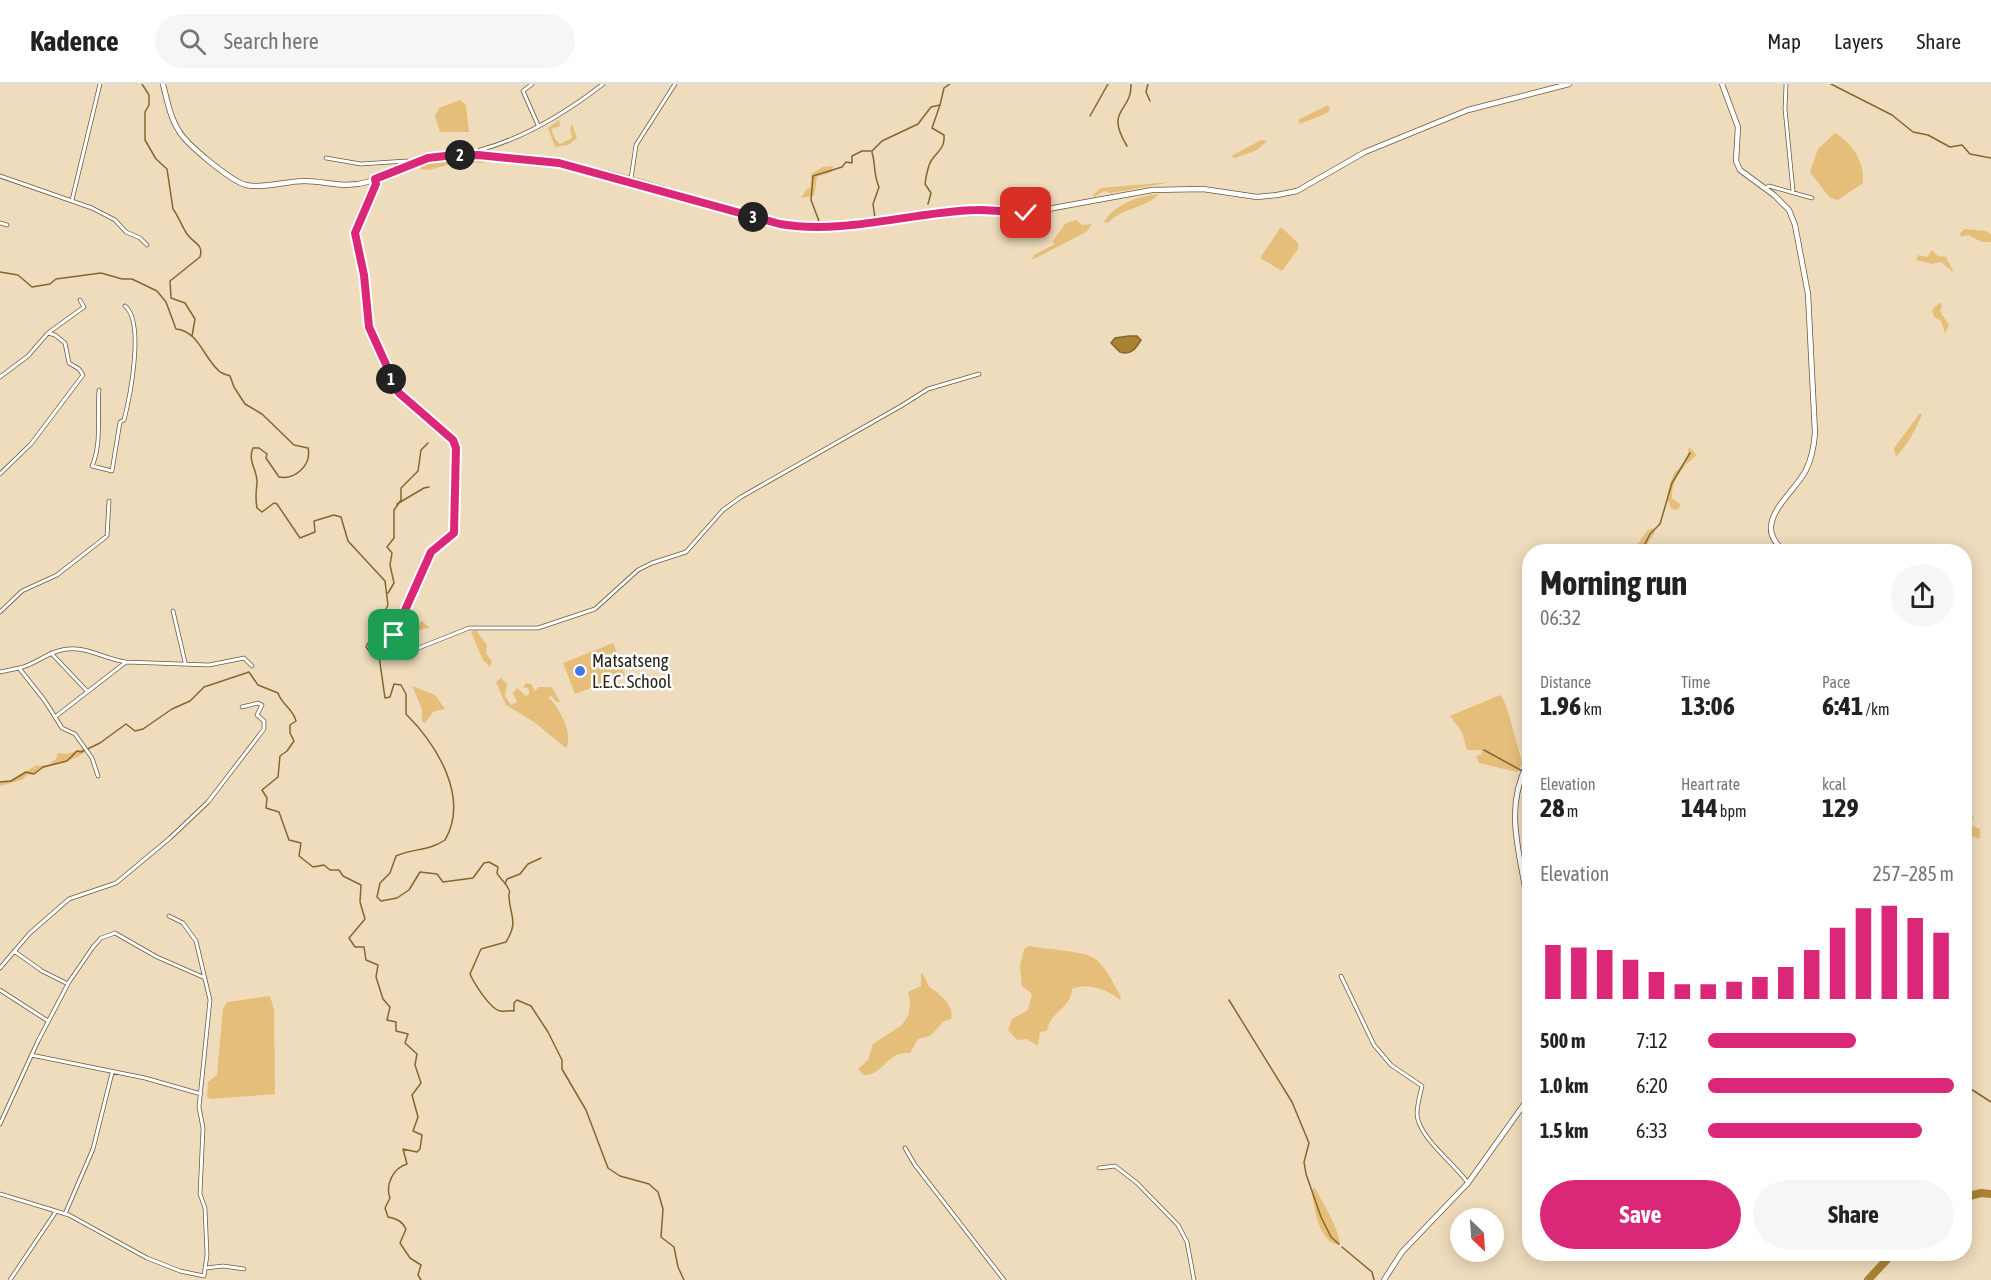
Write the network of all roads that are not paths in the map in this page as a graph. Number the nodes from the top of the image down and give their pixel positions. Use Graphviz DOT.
graph roads {
  1 [pos="100,84"];
  2 [pos="163,84"];
  3 [pos="532,84"];
  4 [pos="603,84"];
  5 [pos="675,84"];
  6 [pos="1569,84"];
  7 [pos="1722,84"];
  8 [pos="1786,84"];
  9 [pos="538,125"];
  10 [pos="478,155"];
  11 [pos="326,158"];
  12 [pos="408,165"];
  13 [pos="0,176"];
  14 [pos="375,179"];
  15 [pos="631,181"];
  16 [pos="1766,189"];
  17 [pos="1793,191"];
  18 [pos="1812,198"];
  19 [pos="72,200"];
  20 [pos="0,223"];
  21 [pos="8,225"];
  22 [pos="147,245"];
  23 [pos="80,300"];
  24 [pos="125,306"];
  25 [pos="48,333"];
  26 [pos="979,374"];
  27 [pos="0,377"];
  28 [pos="99,390"];
  29 [pos="0,474"];
  30 [pos="109,501"];
  31 [pos="1777,544"];
  32 [pos="173,611"];
  33 [pos="0,612"];
  34 [pos="50,653"];
  35 [pos="126,662"];
  36 [pos="185,663"];
  37 [pos="252,666"];
  38 [pos="19,668"];
  39 [pos="0,672"];
  40 [pos="87,691"];
  41 [pos="242,707"];
  42 [pos="55,717"];
  43 [pos="98,776"];
  44 [pos="1522,781"];
  45 [pos="1522,873"];
  46 [pos="169,916"];
  47 [pos="14,951"];
  48 [pos="0,968"];
  49 [pos="1341,976"];
  50 [pos="206,978"];
  51 [pos="68,984"];
  52 [pos="0,990"];
  53 [pos="48,1021"];
  54 [pos="31,1055"];
  55 [pos="112,1073"];
  56 [pos="201,1094"];
  57 [pos="1522,1107"];
  58 [pos="0,1124"];
  59 [pos="905,1148"];
  60 [pos="1099,1168"];
  61 [pos="1468,1183"];
  62 [pos="0,1194"];
  63 [pos="55,1213"];
  64 [pos="65,1214"];
  65 [pos="206,1268"];
  66 [pos="244,1269"];
  67 [pos="10,1280"];
  68 [pos="1004,1280"];
  69 [pos="1194,1280"];
  70 [pos="1384,1280"];
  1 -- 19 [label="street"];
  2 -- 14 [label="street"];
  3 -- 9 [label="street"];
  4 -- 9 [label="street"];
  5 -- 15 [label="street"];
  6 -- 15 [label="street"];
  7 -- 16 [label="street"];
  8 -- 17 [label="street"];
  9 -- 10 [label="street"];
  10 -- 12 [label="street"];
  10 -- 15 [label="street"];
  11 -- 12 [label="street"];
  12 -- 14 [label="street"];
  13 -- 19 [label="street"];
  14 -- 26 [label="street"];
  16 -- 17 [label="street"];
  16 -- 31 [label="street"];
  17 -- 18 [label="street"];
  19 -- 22 [label="street"];
  20 -- 21 [label="street"];
  23 -- 25 [label="street"];
  24 -- 28 [label="street"];
  25 -- 27 [label="street"];
  25 -- 29 [label="street"];
  30 -- 33 [label="street"];
  32 -- 36 [label="street"];
  34 -- 35 [label="street"];
  34 -- 38 [label="street"];
  34 -- 40 [label="street"];
  35 -- 36 [label="street"];
  35 -- 40 [label="street"];
  36 -- 37 [label="street"];
  38 -- 39 [label="street"];
  38 -- 42 [label="street"];
  40 -- 42 [label="street"];
  41 -- 47 [label="street"];
  42 -- 43 [label="street"];
  44 -- 45 [label="street"];
  46 -- 50 [label="street"];
  47 -- 48 [label="street"];
  47 -- 51 [label="street"];
  49 -- 61 [label="street"];
  50 -- 51 [label="street"];
  50 -- 56 [label="street"];
  51 -- 53 [label="street"];
  52 -- 53 [label="street"];
  53 -- 54 [label="street"];
  54 -- 55 [label="street"];
  54 -- 58 [label="street"];
  55 -- 56 [label="street"];
  55 -- 64 [label="street"];
  56 -- 65 [label="street"];
  57 -- 61 [label="street"];
  59 -- 68 [label="street"];
  60 -- 69 [label="street"];
  61 -- 70 [label="street"];
  62 -- 63 [label="street"];
  63 -- 64 [label="street"];
  63 -- 67 [label="street"];
  64 -- 65 [label="street"];
  65 -- 66 [label="street"];
}
